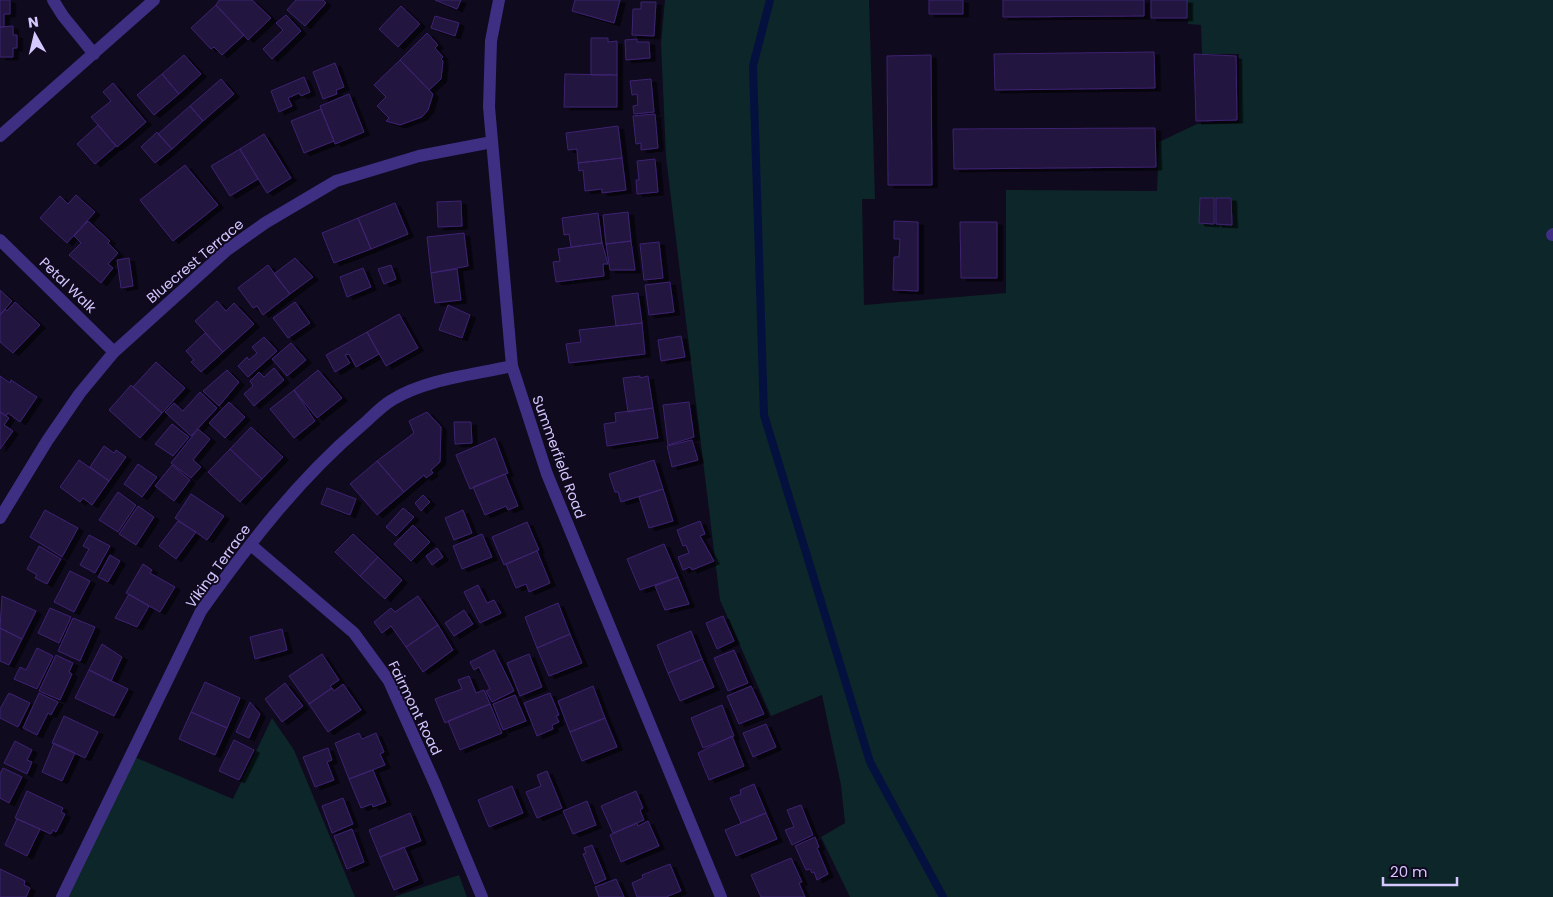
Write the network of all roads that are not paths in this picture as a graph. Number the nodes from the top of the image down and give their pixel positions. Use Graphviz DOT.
graph roads {
  1 [pos="53,0"];
  2 [pos="154,0"];
  3 [pos="499,0"];
  4 [pos="94,54"];
  5 [pos="0,136"];
  6 [pos="492,142"];
  7 [pos="0,240"];
  8 [pos="114,352"];
  9 [pos="512,366"];
  10 [pos="0,518"];
  11 [pos="251,545"];
  12 [pos="62,897"];
  13 [pos="482,897"];
  14 [pos="721,897"];
  1 -- 4 [label="street"];
  2 -- 4 [label="street"];
  3 -- 6 [label="street, Summerfield Road"];
  4 -- 5 [label="street"];
  6 -- 8 [label="street, Bluecrest Terrace"];
  6 -- 9 [label="street, Summerfield Road"];
  7 -- 8 [label="street, Petal Walk"];
  8 -- 10 [label="street, Bluecrest Terrace"];
  9 -- 11 [label="street, Viking Terrace"];
  9 -- 14 [label="street, Summerfield Road"];
  11 -- 12 [label="street, Viking Terrace"];
  11 -- 13 [label="street, Fairmont Road"];
}
